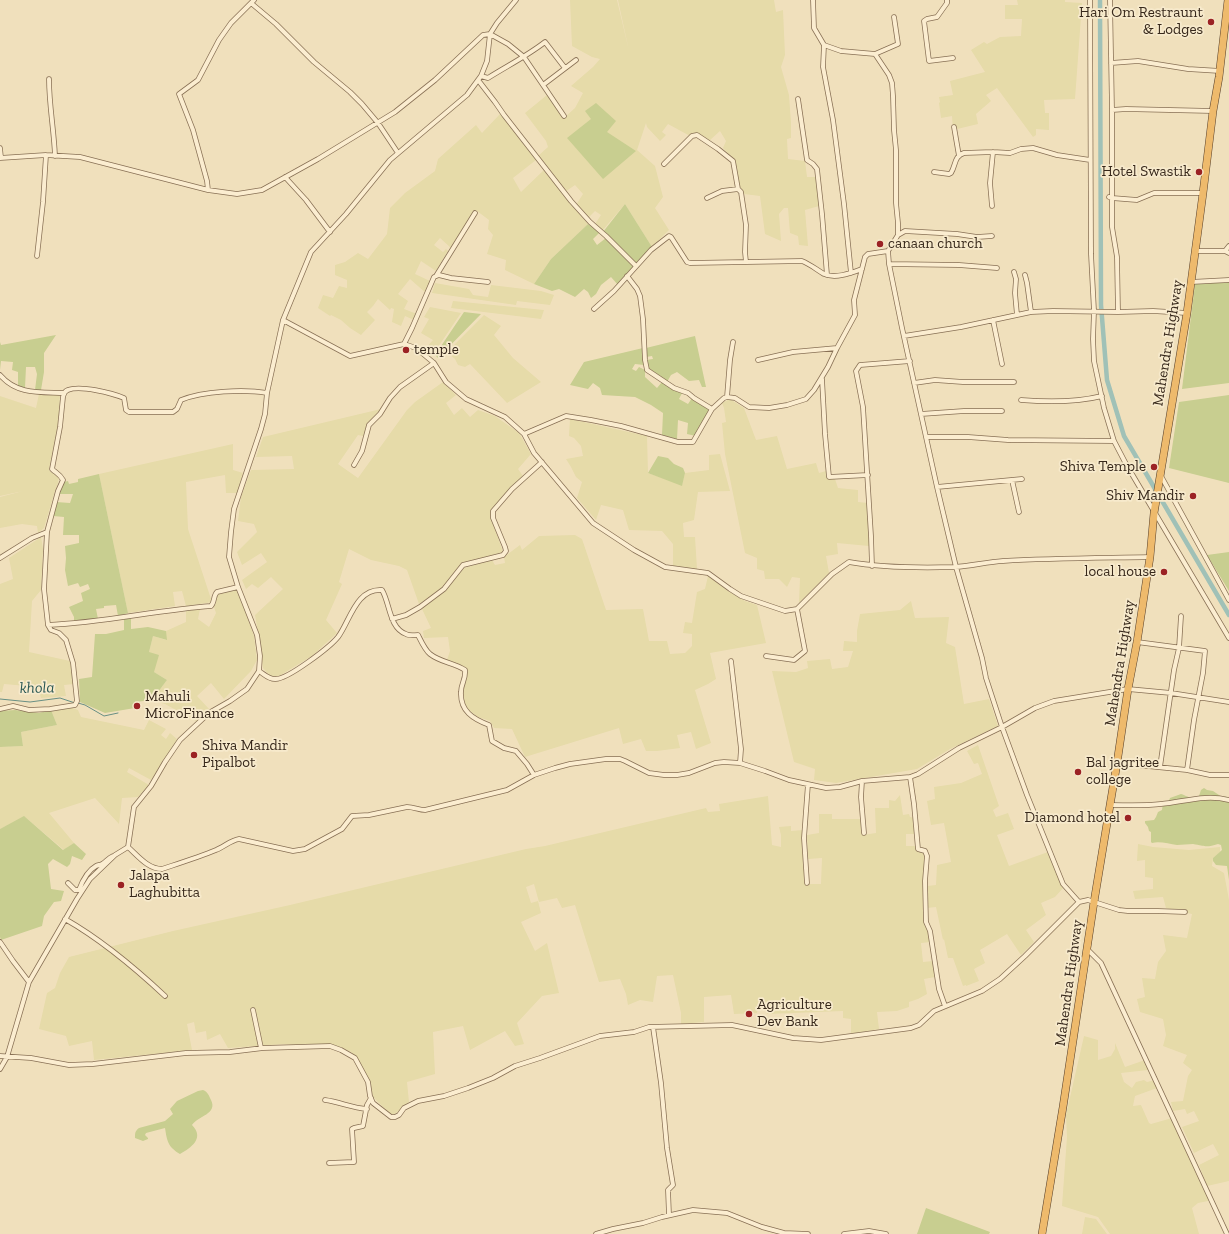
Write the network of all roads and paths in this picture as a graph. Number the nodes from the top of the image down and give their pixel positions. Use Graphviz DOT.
graph roads {
  1 [pos="516,0"];
  2 [pos="813,0"];
  3 [pos="947,0"];
  4 [pos="1090,0"];
  5 [pos="1110,0"];
  6 [pos="1228,0"];
  7 [pos="252,2"];
  8 [pos="894,17"];
  9 [pos="490,34"];
  10 [pos="824,45"];
  11 [pos="875,54"];
  12 [pos="524,57"];
  13 [pos="953,58"];
  14 [pos="576,60"];
  15 [pos="1111,63"];
  16 [pos="565,68"];
  17 [pos="1220,71"];
  18 [pos="480,78"];
  19 [pos="49,79"];
  20 [pos="543,85"];
  21 [pos="798,99"];
  22 [pos="1112,110"];
  23 [pos="1212,112"];
  24 [pos="564,116"];
  25 [pos="378,123"];
  26 [pos="954,127"];
  27 [pos="0,148"];
  28 [pos="993,152"];
  29 [pos="398,153"];
  30 [pos="46,155"];
  31 [pos="55,156"];
  32 [pos="958,156"];
  33 [pos="1,158"];
  34 [pos="1090,160"];
  35 [pos="664,164"];
  36 [pos="934,172"];
  37 [pos="285,176"];
  38 [pos="738,189"];
  39 [pos="208,190"];
  40 [pos="1203,193"];
  41 [pos="1111,197"];
  42 [pos="707,198"];
  43 [pos="992,206"];
  44 [pos="475,213"];
  45 [pos="330,232"];
  46 [pos="898,235"];
  47 [pos="992,236"];
  48 [pos="1229,246"];
  49 [pos="888,251"];
  50 [pos="1196,251"];
  51 [pos="1227,252"];
  52 [pos="37,256"];
  53 [pos="746,262"];
  54 [pos="889,264"];
  55 [pos="636,266"];
  56 [pos="997,268"];
  57 [pos="862,269"];
  58 [pos="1014,272"];
  59 [pos="851,273"];
  60 [pos="827,275"];
  61 [pos="1025,275"];
  62 [pos="436,276"];
  63 [pos="627,276"];
  64 [pos="1229,280"];
  65 [pos="488,282"];
  66 [pos="1191,282"];
  67 [pos="594,309"];
  68 [pos="1096,311"];
  69 [pos="1031,312"];
  70 [pos="1118,312"];
  71 [pos="1187,313"];
  72 [pos="1017,315"];
  73 [pos="283,320"];
  74 [pos="993,320"];
  75 [pos="904,336"];
  76 [pos="733,342"];
  77 [pos="404,344"];
  78 [pos="836,348"];
  79 [pos="758,360"];
  80 [pos="910,361"];
  81 [pos="434,363"];
  82 [pos="1002,364"];
  83 [pos="0,375"];
  84 [pos="822,378"];
  85 [pos="914,382"];
  86 [pos="1014,382"];
  87 [pos="64,393"];
  88 [pos="267,393"];
  89 [pos="1102,396"];
  90 [pos="727,397"];
  91 [pos="1021,400"];
  92 [pos="712,409"];
  93 [pos="1002,411"];
  94 [pos="921,414"];
  95 [pos="524,434"];
  96 [pos="926,437"];
  97 [pos="1114,441"];
  98 [pos="542,462"];
  99 [pos="354,465"];
  100 [pos="868,475"];
  101 [pos="1160,478"];
  102 [pos="1022,479"];
  103 [pos="1012,480"];
  104 [pos="937,487"];
  105 [pos="1155,509"];
  106 [pos="1019,512"];
  107 [pos="47,532"];
  108 [pos="1150,557"];
  109 [pos="0,558"];
  110 [pos="872,566"];
  111 [pos="956,567"];
  112 [pos="238,587"];
  113 [pos="1229,600"];
  114 [pos="797,609"];
  115 [pos="1181,616"];
  116 [pos="392,619"];
  117 [pos="48,625"];
  118 [pos="1229,638"];
  119 [pos="1137,642"];
  120 [pos="1179,648"];
  121 [pos="766,656"];
  122 [pos="731,661"];
  123 [pos="259,670"];
  124 [pos="1128,689"];
  125 [pos="1171,693"];
  126 [pos="1198,697"];
  127 [pos="1229,702"];
  128 [pos="0,709"];
  129 [pos="1002,727"];
  130 [pos="740,763"];
  131 [pos="1117,763"];
  132 [pos="1160,767"];
  133 [pos="1187,770"];
  134 [pos="534,775"];
  135 [pos="1229,775"];
  136 [pos="910,777"];
  137 [pos="862,781"];
  138 [pos="808,784"];
  139 [pos="1229,800"];
  140 [pos="1110,805"];
  141 [pos="864,833"];
  142 [pos="128,847"];
  143 [pos="115,855"];
  144 [pos="68,883"];
  145 [pos="807,883"];
  146 [pos="1079,902"];
  147 [pos="1094,902"];
  148 [pos="1185,912"];
  149 [pos="65,918"];
  150 [pos="0,942"];
  151 [pos="1087,949"];
  152 [pos="29,982"];
  153 [pos="164,996"];
  154 [pos="945,1006"];
  155 [pos="253,1010"];
  156 [pos="653,1027"];
  157 [pos="261,1048"];
  158 [pos="0,1056"];
  159 [pos="7,1057"];
  160 [pos="0,1069"];
  161 [pos="371,1098"];
  162 [pos="325,1100"];
  163 [pos="367,1109"];
  164 [pos="330,1163"];
  165 [pos="669,1215"];
  166 [pos="596,1234"];
  167 [pos="808,1234"];
  168 [pos="844,1234"];
  169 [pos="886,1234"];
  170 [pos="1042,1234"];
  171 [pos="1227,1234"];
  1 -- 9 [label="street"];
  2 -- 10 [label="street"];
  3 -- 13 [label="street"];
  4 -- 34 [label="street"];
  5 -- 15 [label="street"];
  6 -- 17 [label="highway, Mahendra Highway"];
  7 -- 25 [label="street"];
  7 -- 39 [label="street"];
  8 -- 11 [label="street"];
  9 -- 12 [label="street"];
  9 -- 18 [label="street"];
  9 -- 25 [label="street"];
  10 -- 11 [label="street"];
  10 -- 59 [label="street"];
  11 -- 46 [label="street"];
  12 -- 16 [label="street"];
  12 -- 18 [label="street"];
  12 -- 20 [label="street"];
  14 -- 16 [label="street"];
  15 -- 17 [label="street"];
  15 -- 22 [label="street"];
  16 -- 20 [label="street"];
  17 -- 23 [label="highway, Mahendra Highway"];
  18 -- 29 [label="street"];
  18 -- 55 [label="street"];
  19 -- 31 [label="street"];
  20 -- 24 [label="street"];
  21 -- 60 [label="street"];
  22 -- 23 [label="street"];
  22 -- 41 [label="street"];
  23 -- 40 [label="highway, Mahendra Highway"];
  25 -- 29 [label="street"];
  25 -- 37 [label="street"];
  26 -- 32 [label="street"];
  27 -- 33 [label="street"];
  28 -- 32 [label="street"];
  28 -- 34 [label="street"];
  28 -- 43 [label="street"];
  29 -- 45 [label="street"];
  30 -- 31 [label="street"];
  30 -- 33 [label="street"];
  30 -- 52 [label="street"];
  31 -- 39 [label="street"];
  32 -- 36 [label="street"];
  34 -- 68 [label="street"];
  35 -- 38 [label="street"];
  37 -- 39 [label="street"];
  37 -- 45 [label="street"];
  38 -- 42 [label="street"];
  38 -- 53 [label="street"];
  40 -- 41 [label="street"];
  40 -- 50 [label="highway, Mahendra Highway"];
  41 -- 70 [label="street"];
  44 -- 62 [label="street"];
  45 -- 73 [label="street"];
  46 -- 47 [label="street"];
  46 -- 49 [label="street"];
  48 -- 51 [label="street"];
  49 -- 54 [label="street"];
  49 -- 57 [label="street"];
  50 -- 51 [label="street"];
  50 -- 66 [label="highway, Mahendra Highway"];
  53 -- 55 [label="street"];
  53 -- 60 [label="street"];
  54 -- 56 [label="street"];
  54 -- 75 [label="street"];
  55 -- 63 [label="street"];
  57 -- 59 [label="street"];
  57 -- 78 [label="street"];
  58 -- 72 [label="street"];
  59 -- 60 [label="street"];
  61 -- 69 [label="street"];
  62 -- 65 [label="street"];
  62 -- 77 [label="street"];
  63 -- 67 [label="street"];
  63 -- 92 [label="street"];
  64 -- 66 [label="street"];
  66 -- 71 [label="highway, Mahendra Highway"];
  68 -- 69 [label="street"];
  68 -- 70 [label="street"];
  68 -- 89 [label="street"];
  69 -- 72 [label="street"];
  70 -- 71 [label="street"];
  71 -- 101 [label="highway, Mahendra Highway"];
  72 -- 74 [label="street"];
  73 -- 77 [label="street"];
  73 -- 88 [label="street"];
  74 -- 75 [label="street"];
  74 -- 82 [label="street"];
  75 -- 80 [label="street"];
  76 -- 90 [label="street"];
  77 -- 81 [label="street"];
  78 -- 79 [label="street"];
  78 -- 84 [label="street"];
  80 -- 85 [label="street"];
  80 -- 100 [label="street"];
  81 -- 95 [label="street"];
  81 -- 99 [label="street"];
  83 -- 87 [label="street"];
  84 -- 90 [label="street"];
  84 -- 100 [label="street"];
  85 -- 86 [label="street"];
  85 -- 94 [label="street"];
  87 -- 88 [label="street"];
  87 -- 107 [label="street"];
  88 -- 112 [label="street"];
  89 -- 91 [label="street"];
  89 -- 97 [label="street"];
  90 -- 92 [label="street"];
  92 -- 95 [label="street"];
  93 -- 94 [label="street"];
  94 -- 96 [label="street"];
  95 -- 98 [label="street"];
  96 -- 97 [label="street"];
  96 -- 104 [label="street"];
  97 -- 105 [label="street"];
  98 -- 114 [label="street"];
  98 -- 116 [label="street"];
  100 -- 110 [label="street"];
  101 -- 105 [label="highway, Mahendra Highway"];
  101 -- 113 [label="street"];
  102 -- 103 [label="street"];
  103 -- 104 [label="street"];
  103 -- 106 [label="street"];
  104 -- 111 [label="street"];
  105 -- 108 [label="highway, Mahendra Highway"];
  105 -- 118 [label="street"];
  107 -- 109 [label="street"];
  107 -- 117 [label="street"];
  108 -- 111 [label="street"];
  108 -- 119 [label="highway, Mahendra Highway"];
  110 -- 111 [label="street"];
  110 -- 114 [label="street"];
  111 -- 129 [label="street"];
  112 -- 117 [label="street"];
  112 -- 123 [label="street"];
  114 -- 121 [label="street"];
  115 -- 120 [label="street"];
  116 -- 123 [label="street"];
  116 -- 134 [label="street"];
  117 -- 128 [label="street"];
  119 -- 120 [label="street"];
  119 -- 124 [label="highway, Mahendra Highway"];
  120 -- 125 [label="street"];
  120 -- 126 [label="street"];
  122 -- 130 [label="street"];
  123 -- 142 [label="street"];
  124 -- 125 [label="street"];
  124 -- 129 [label="street"];
  124 -- 131 [label="highway, Mahendra Highway"];
  125 -- 126 [label="street"];
  125 -- 132 [label="street"];
  126 -- 127 [label="street"];
  126 -- 133 [label="street"];
  129 -- 136 [label="street"];
  129 -- 146 [label="street"];
  130 -- 134 [label="street"];
  130 -- 138 [label="street"];
  131 -- 132 [label="street"];
  131 -- 140 [label="highway, Mahendra Highway"];
  132 -- 133 [label="street"];
  133 -- 135 [label="street"];
  134 -- 142 [label="street"];
  136 -- 137 [label="street"];
  136 -- 154 [label="street"];
  137 -- 138 [label="street"];
  137 -- 141 [label="street"];
  138 -- 145 [label="street"];
  139 -- 140 [label="street"];
  140 -- 147 [label="highway, Mahendra Highway"];
  142 -- 143 [label="street"];
  143 -- 144 [label="street"];
  143 -- 149 [label="street"];
  146 -- 147 [label="street"];
  146 -- 154 [label="street"];
  147 -- 148 [label="street"];
  147 -- 151 [label="highway, Mahendra Highway"];
  149 -- 152 [label="street"];
  149 -- 153 [label="street"];
  150 -- 152 [label="street"];
  151 -- 170 [label="highway, Mahendra Highway"];
  151 -- 171 [label="street"];
  152 -- 159 [label="street"];
  154 -- 156 [label="street"];
  155 -- 157 [label="street"];
  156 -- 161 [label="street"];
  156 -- 165 [label="street"];
  157 -- 159 [label="street"];
  157 -- 161 [label="street"];
  158 -- 159 [label="street"];
  159 -- 160 [label="street"];
  161 -- 163 [label="street"];
  162 -- 163 [label="street"];
  163 -- 164 [label="street"];
  165 -- 166 [label="street"];
  165 -- 167 [label="street"];
  168 -- 169 [label="street"];
}
